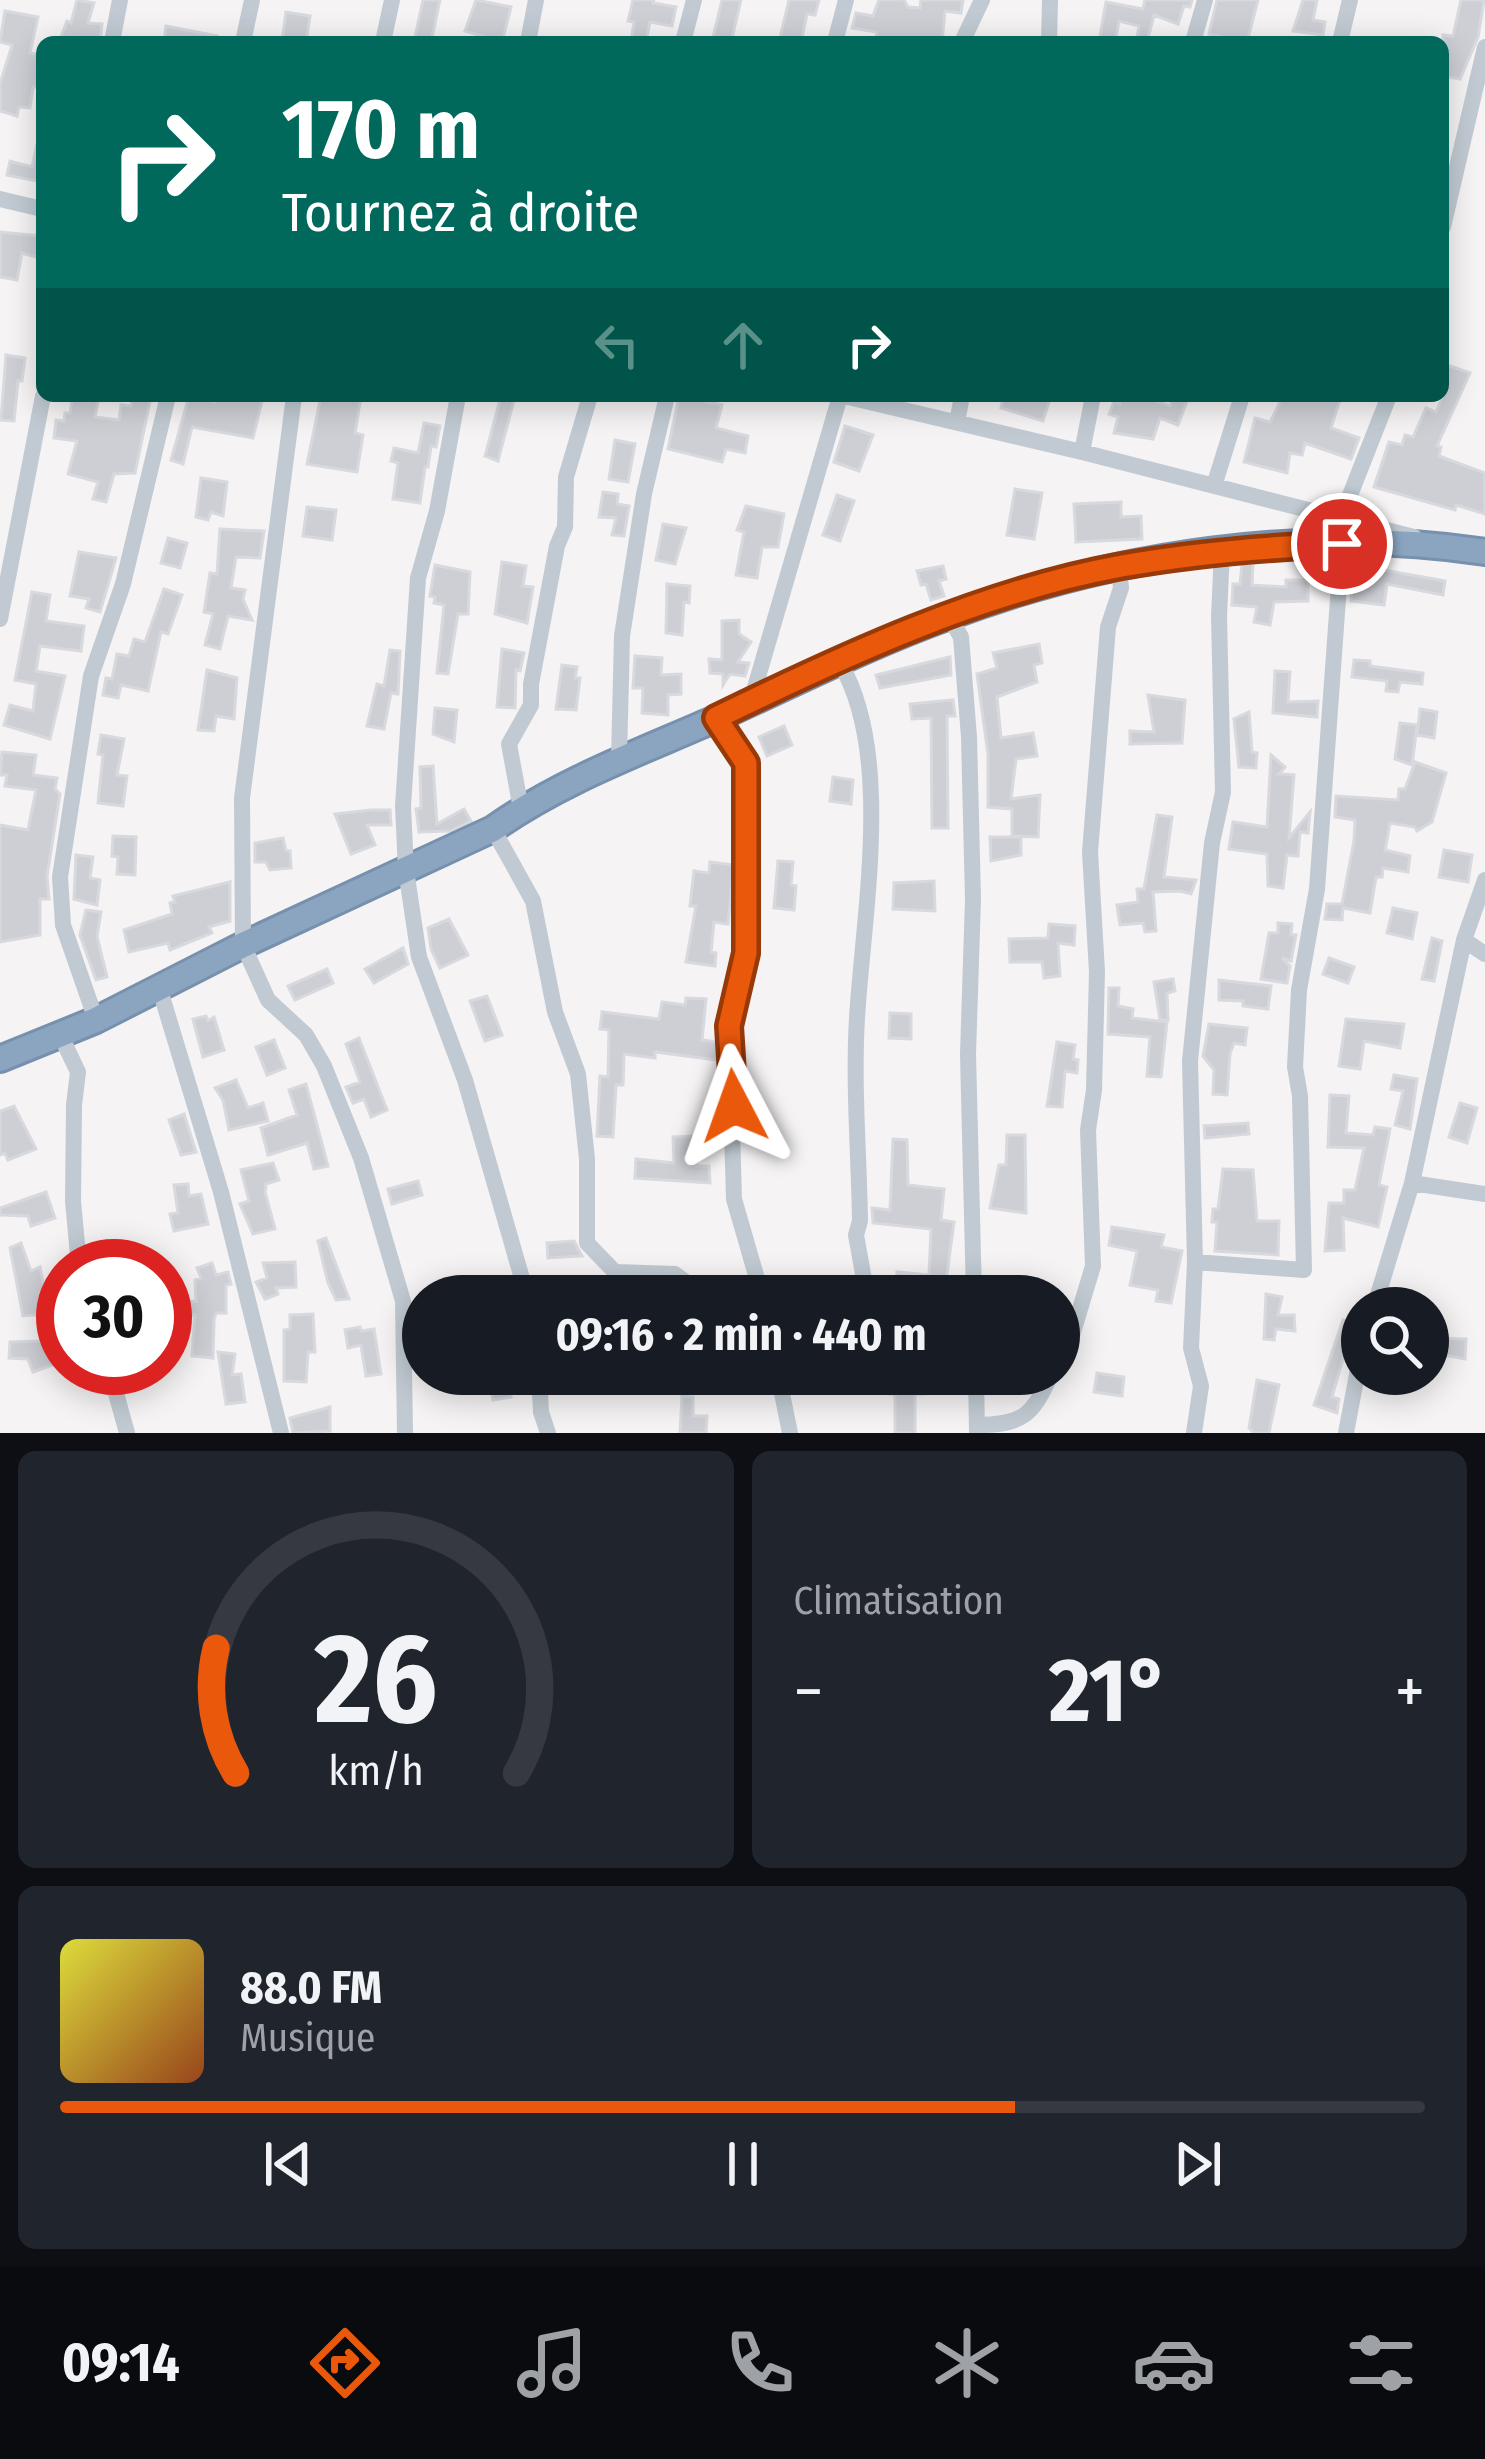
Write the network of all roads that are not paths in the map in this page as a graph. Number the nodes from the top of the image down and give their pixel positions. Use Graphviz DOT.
graph roads {
  1 [pos="120,0"];
  2 [pos="253,0"];
  3 [pos="392,0"];
  4 [pos="536,0"];
  5 [pos="694,0"];
  6 [pos="846,0"];
  7 [pos="982,0"];
  8 [pos="1050,0"];
  9 [pos="1205,0"];
  10 [pos="1350,0"];
  11 [pos="113,36"];
  12 [pos="244,36"];
  13 [pos="384,36"];
  14 [pos="529,36"];
  15 [pos="685,36"];
  16 [pos="837,36"];
  17 [pos="965,36"];
  18 [pos="1049,36"];
  19 [pos="1195,36"];
  20 [pos="1341,36"];
  21 [pos="1485,47"];
  22 [pos="0,199"];
  23 [pos="1449,201"];
  24 [pos="36,208"];
  25 [pos="42,402"];
  26 [pos="167,402"];
  27 [pos="293,402"];
  28 [pos="457,402"];
  29 [pos="588,402"];
  30 [pos="666,402"];
  31 [pos="840,402"];
  32 [pos="887,402"];
  33 [pos="961,402"];
  34 [pos="1093,402"];
  35 [pos="1240,402"];
  36 [pos="1387,402"];
  37 [pos="957,422"];
  38 [pos="1082,452"];
  39 [pos="1214,486"];
  40 [pos="1341,518"];
  41 [pos="1342,544"];
  42 [pos="1449,546"];
  43 [pos="1222,551"];
  44 [pos="1485,552"];
  45 [pos="1119,567"];
  46 [pos="949,616"];
  47 [pos="0,619"];
  48 [pos="840,663"];
  49 [pos="752,701"];
  50 [pos="716,718"];
  51 [pos="619,759"];
  52 [pos="521,809"];
  53 [pos="494,829"];
  54 [pos="406,870"];
  55 [pos="1485,880"];
  56 [pos="1464,940"];
  57 [pos="243,946"];
  58 [pos="1485,954"];
  59 [pos="160,990"];
  60 [pos="96,1021"];
  61 [pos="59,1032"];
  62 [pos="0,1059"];
  63 [pos="1412,1184"];
  64 [pos="1485,1195"];
  65 [pos="77,1239"];
  66 [pos="1195,1262"];
  67 [pos="520,1275"];
  68 [pos="676,1275"];
  69 [pos="756,1275"];
  70 [pos="863,1275"];
  71 [pos="973,1275"];
  72 [pos="1380,1287"];
  73 [pos="1080,1309"];
  74 [pos="116,1395"];
  75 [pos="540,1395"];
  76 [pos="782,1395"];
  77 [pos="976,1395"];
  78 [pos="1041,1395"];
  79 [pos="1353,1395"];
  80 [pos="977,1429"];
  81 [pos="127,1433"];
  82 [pos="281,1433"];
  83 [pos="405,1433"];
  84 [pos="548,1433"];
  85 [pos="790,1433"];
  86 [pos="1194,1433"];
  87 [pos="1346,1433"];
  1 -- 11 [label="street"];
  2 -- 12 [label="street"];
  3 -- 13 [label="street"];
  4 -- 14 [label="street"];
  5 -- 15 [label="street"];
  6 -- 16 [label="street"];
  7 -- 17 [label="street"];
  8 -- 18 [label="street"];
  9 -- 19 [label="street"];
  10 -- 20 [label="street"];
  21 -- 23 [label="street"];
  22 -- 24 [label="street"];
  25 -- 47 [label="street"];
  26 -- 60 [label="street"];
  27 -- 57 [label="street"];
  28 -- 54 [label="street"];
  29 -- 52 [label="street"];
  30 -- 51 [label="street"];
  31 -- 49 [label="street"];
  32 -- 37 [label="street"];
  33 -- 37 [label="street"];
  34 -- 38 [label="street"];
  35 -- 39 [label="street"];
  36 -- 40 [label="street"];
  37 -- 38 [label="street"];
  38 -- 39 [label="street"];
  39 -- 40 [label="street"];
  40 -- 42 [label="street"];
  41 -- 42 [label="highway"];
  41 -- 43 [label="highway"];
  41 -- 66 [label="street"];
  42 -- 44 [label="highway"];
  43 -- 45 [label="highway"];
  43 -- 66 [label="street"];
  45 -- 46 [label="highway"];
  45 -- 73 [label="street"];
  46 -- 48 [label="highway"];
  46 -- 71 [label="street"];
  48 -- 49 [label="highway"];
  48 -- 70 [label="street"];
  49 -- 50 [label="highway"];
  50 -- 51 [label="highway"];
  50 -- 69 [label="street"];
  51 -- 52 [label="highway"];
  52 -- 53 [label="highway"];
  53 -- 54 [label="highway"];
  53 -- 68 [label="street"];
  54 -- 57 [label="highway"];
  54 -- 67 [label="street"];
  55 -- 56 [label="street"];
  56 -- 58 [label="street"];
  56 -- 63 [label="street"];
  57 -- 59 [label="highway"];
  57 -- 83 [label="street"];
  59 -- 60 [label="highway"];
  59 -- 82 [label="street"];
  60 -- 61 [label="highway"];
  61 -- 62 [label="highway"];
  61 -- 65 [label="street"];
  63 -- 64 [label="street"];
  63 -- 72 [label="street"];
  66 -- 86 [label="street"];
  74 -- 81 [label="street"];
  75 -- 84 [label="street"];
  76 -- 85 [label="street"];
  77 -- 80 [label="street"];
  78 -- 80 [label="street"];
  79 -- 87 [label="street"];
}
